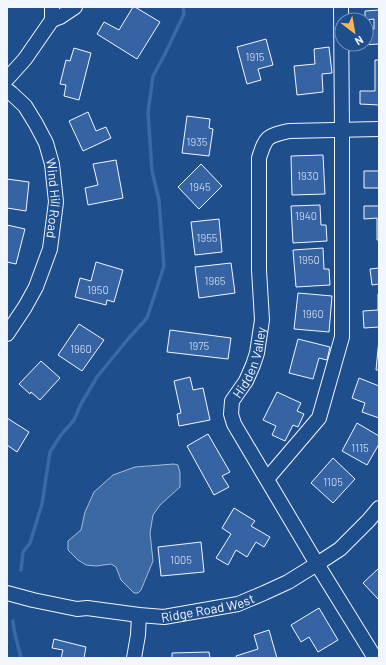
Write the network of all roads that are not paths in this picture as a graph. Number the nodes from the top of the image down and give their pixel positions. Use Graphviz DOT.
graph roads {
  1 [pos="75,7"];
  2 [pos="341,7"];
  3 [pos="52,13"];
  4 [pos="7,79"];
  5 [pos="7,90"];
  6 [pos="379,129"];
  7 [pos="342,130"];
  8 [pos="7,334"];
  9 [pos="267,479"];
  10 [pos="379,508"];
  11 [pos="317,564"];
  12 [pos="7,593"];
  13 [pos="139,615"];
  14 [pos="374,648"];
  15 [pos="134,658"];
  1 -- 3 [label="street"];
  2 -- 7 [label="street"];
  3 -- 4 [label="street"];
  5 -- 8 [label="street, Wind Hill Road"];
  6 -- 7 [label="street, Hidden Valley"];
  7 -- 9 [label="street"];
  7 -- 9 [label="street, Hidden Valley"];
  9 -- 11 [label="street, Hidden Valley"];
  10 -- 11 [label="street, Ridge Road West"];
  11 -- 13 [label="street, Ridge Road West"];
  11 -- 14 [label="street, Hidden Valley"];
  12 -- 13 [label="street, Ridge Road West"];
  13 -- 15 [label="street"];
}
